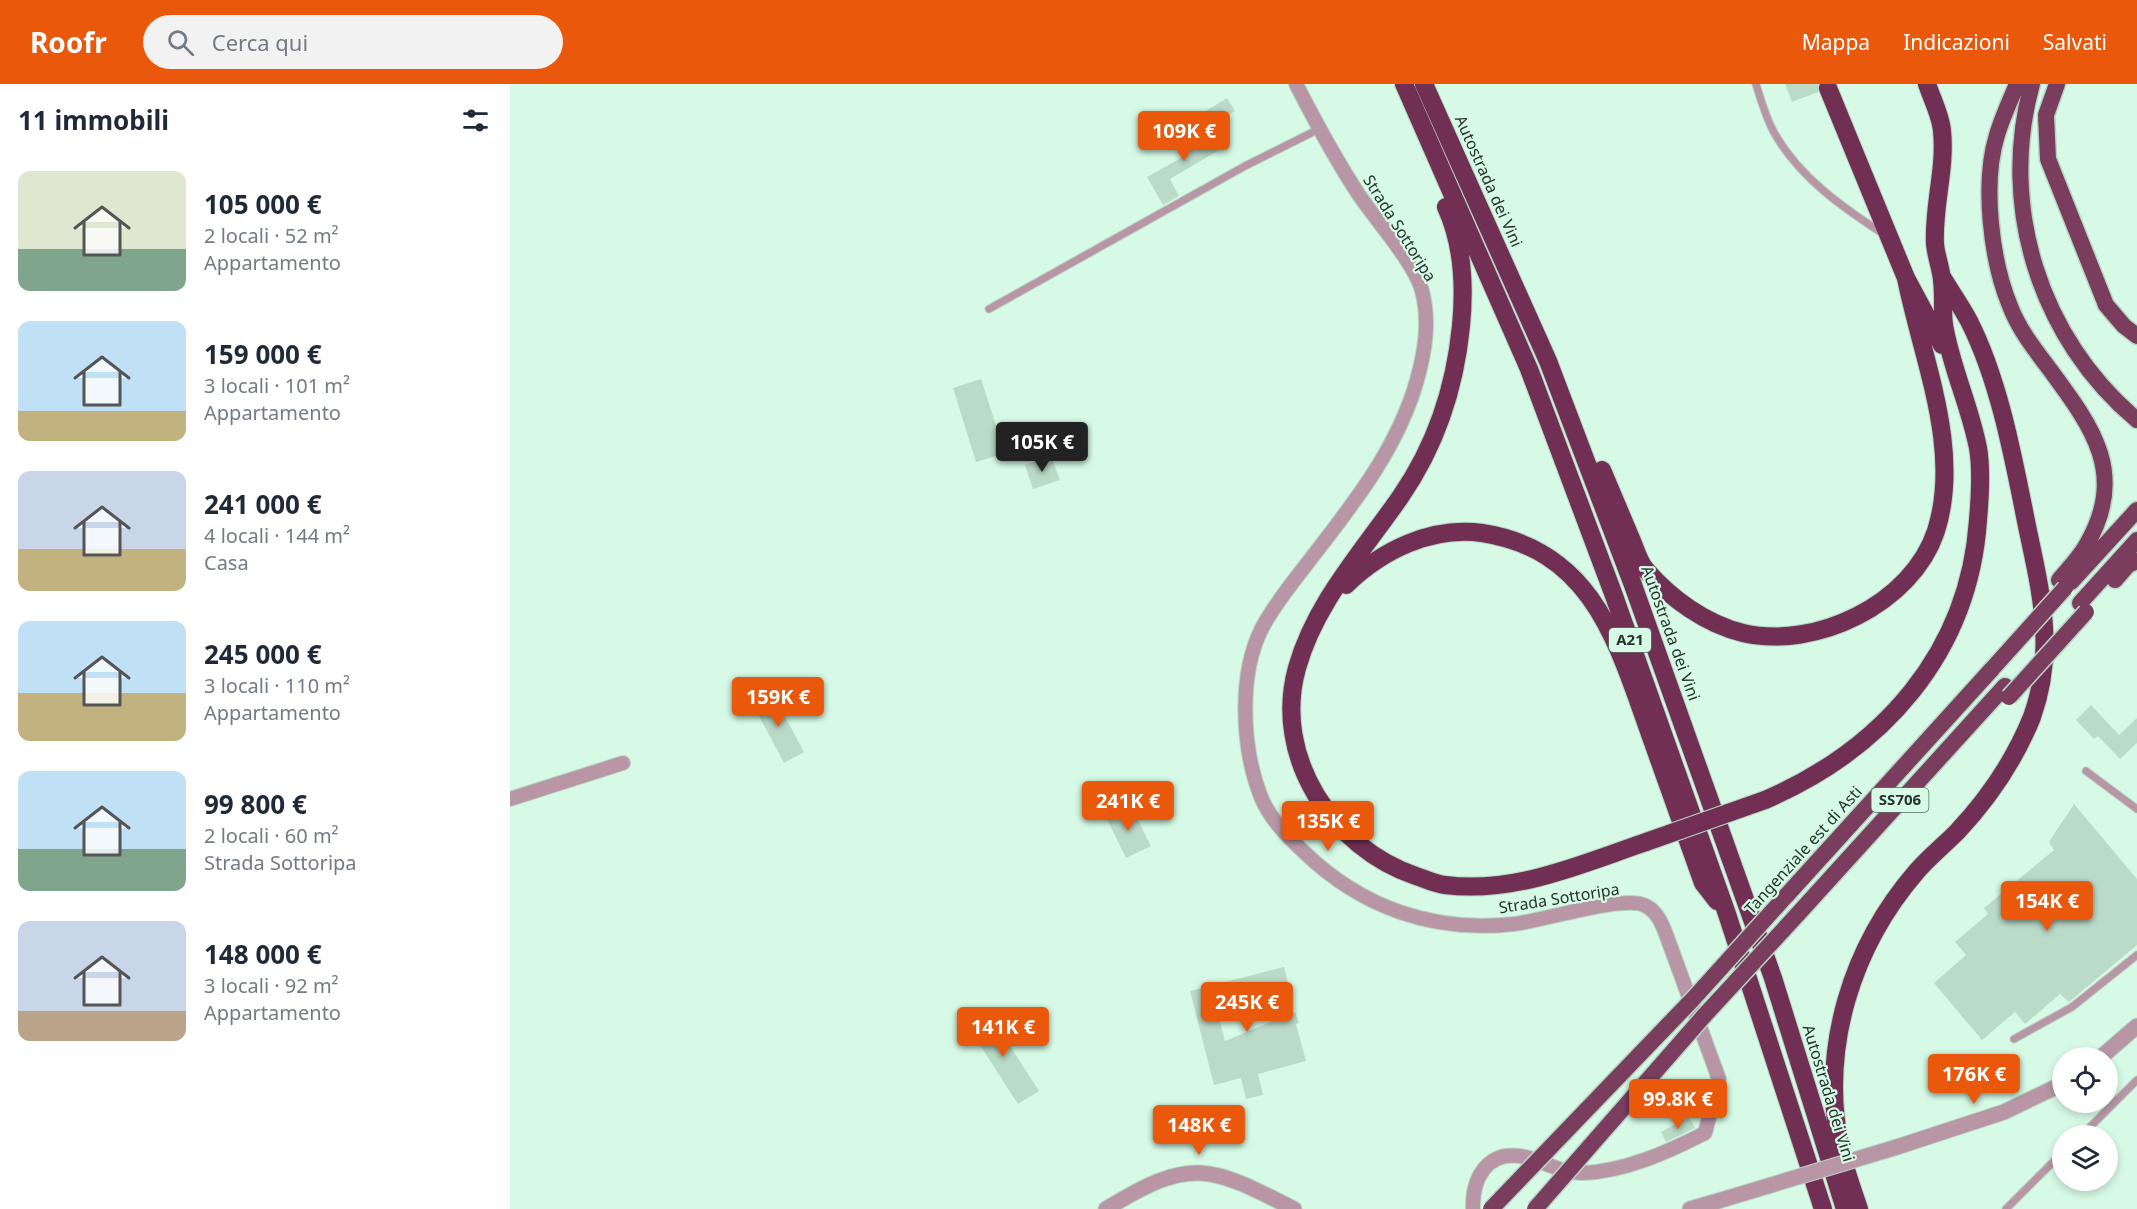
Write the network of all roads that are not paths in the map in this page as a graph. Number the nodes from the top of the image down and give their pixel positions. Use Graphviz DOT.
graph roads {
  1 [pos="1296,84"];
  2 [pos="1393,84"];
  3 [pos="1404,84"];
  4 [pos="1424,84"];
  5 [pos="1756,84"];
  6 [pos="1927,84"];
  7 [pos="2017,84"];
  8 [pos="2031,84"];
  9 [pos="2057,84"];
  10 [pos="1828,88"];
  11 [pos="1321,128"];
  12 [pos="1890,238"];
  13 [pos="1942,277"];
  14 [pos="1906,278"];
  15 [pos="989,309"];
  16 [pos="2137,336"];
  17 [pos="1548,361"];
  18 [pos="1961,387"];
  19 [pos="2137,420"];
  20 [pos="2137,510"];
  21 [pos="2137,540"];
  22 [pos="2134,562"];
  23 [pos="2062,584"];
  24 [pos="2083,608"];
  25 [pos="1321,609"];
  26 [pos="624,763"];
  27 [pos="2086,771"];
  28 [pos="510,800"];
  29 [pos="2137,809"];
  30 [pos="1727,914"];
  31 [pos="2137,955"];
  32 [pos="2137,1026"];
  33 [pos="2014,1039"];
  34 [pos="2113,1047"];
  35 [pos="2137,1080"];
  36 [pos="2052,1089"];
  37 [pos="2091,1125"];
  38 [pos="2052,1163"];
  39 [pos="1106,1209"];
  40 [pos="1294,1209"];
  41 [pos="1473,1209"];
  42 [pos="1491,1209"];
  43 [pos="1535,1209"];
  44 [pos="1690,1209"];
  45 [pos="1823,1209"];
  46 [pos="1845,1209"];
  47 [pos="1859,1209"];
  48 [pos="2006,1209"];
  1 -- 11 [label="street, Strada Sottoripa"];
  2 -- 25 [label="highway"];
  3 -- 30 [label="highway, A21"];
  4 -- 17 [label="highway, Autostrada dei Vini / A21"];
  5 -- 12 [label="lane"];
  6 -- 13 [label="highway"];
  7 -- 23 [label="highway"];
  8 -- 19 [label="highway"];
  9 -- 16 [label="highway"];
  10 -- 12 [label="highway"];
  11 -- 15 [label="lane"];
  11 -- 41 [label="street, Strada Sottoripa"];
  12 -- 14 [label="highway"];
  13 -- 18 [label="highway"];
  13 -- 47 [label="highway"];
  14 -- 17 [label="highway"];
  14 -- 18 [label="highway"];
  17 -- 46 [label="highway, Autostrada dei Vini / A21"];
  18 -- 25 [label="highway, bridge"];
  20 -- 23 [label="highway, Tangenziale est di Asti / SS706"];
  21 -- 24 [label="highway, SS706"];
  22 -- 24 [label="highway"];
  23 -- 42 [label="highway, Tangenziale est di Asti / SS706, bridge"];
  24 -- 43 [label="highway, SS706, bridge"];
  25 -- 30 [label="highway"];
  26 -- 28 [label="street"];
  27 -- 29 [label="lane"];
  30 -- 45 [label="highway, A21"];
  31 -- 33 [label="lane"];
  32 -- 34 [label="street"];
  35 -- 37 [label="lane"];
  36 -- 44 [label="street, bridge"];
  38 -- 48 [label="lane"];
  39 -- 40 [label="street"];
}
